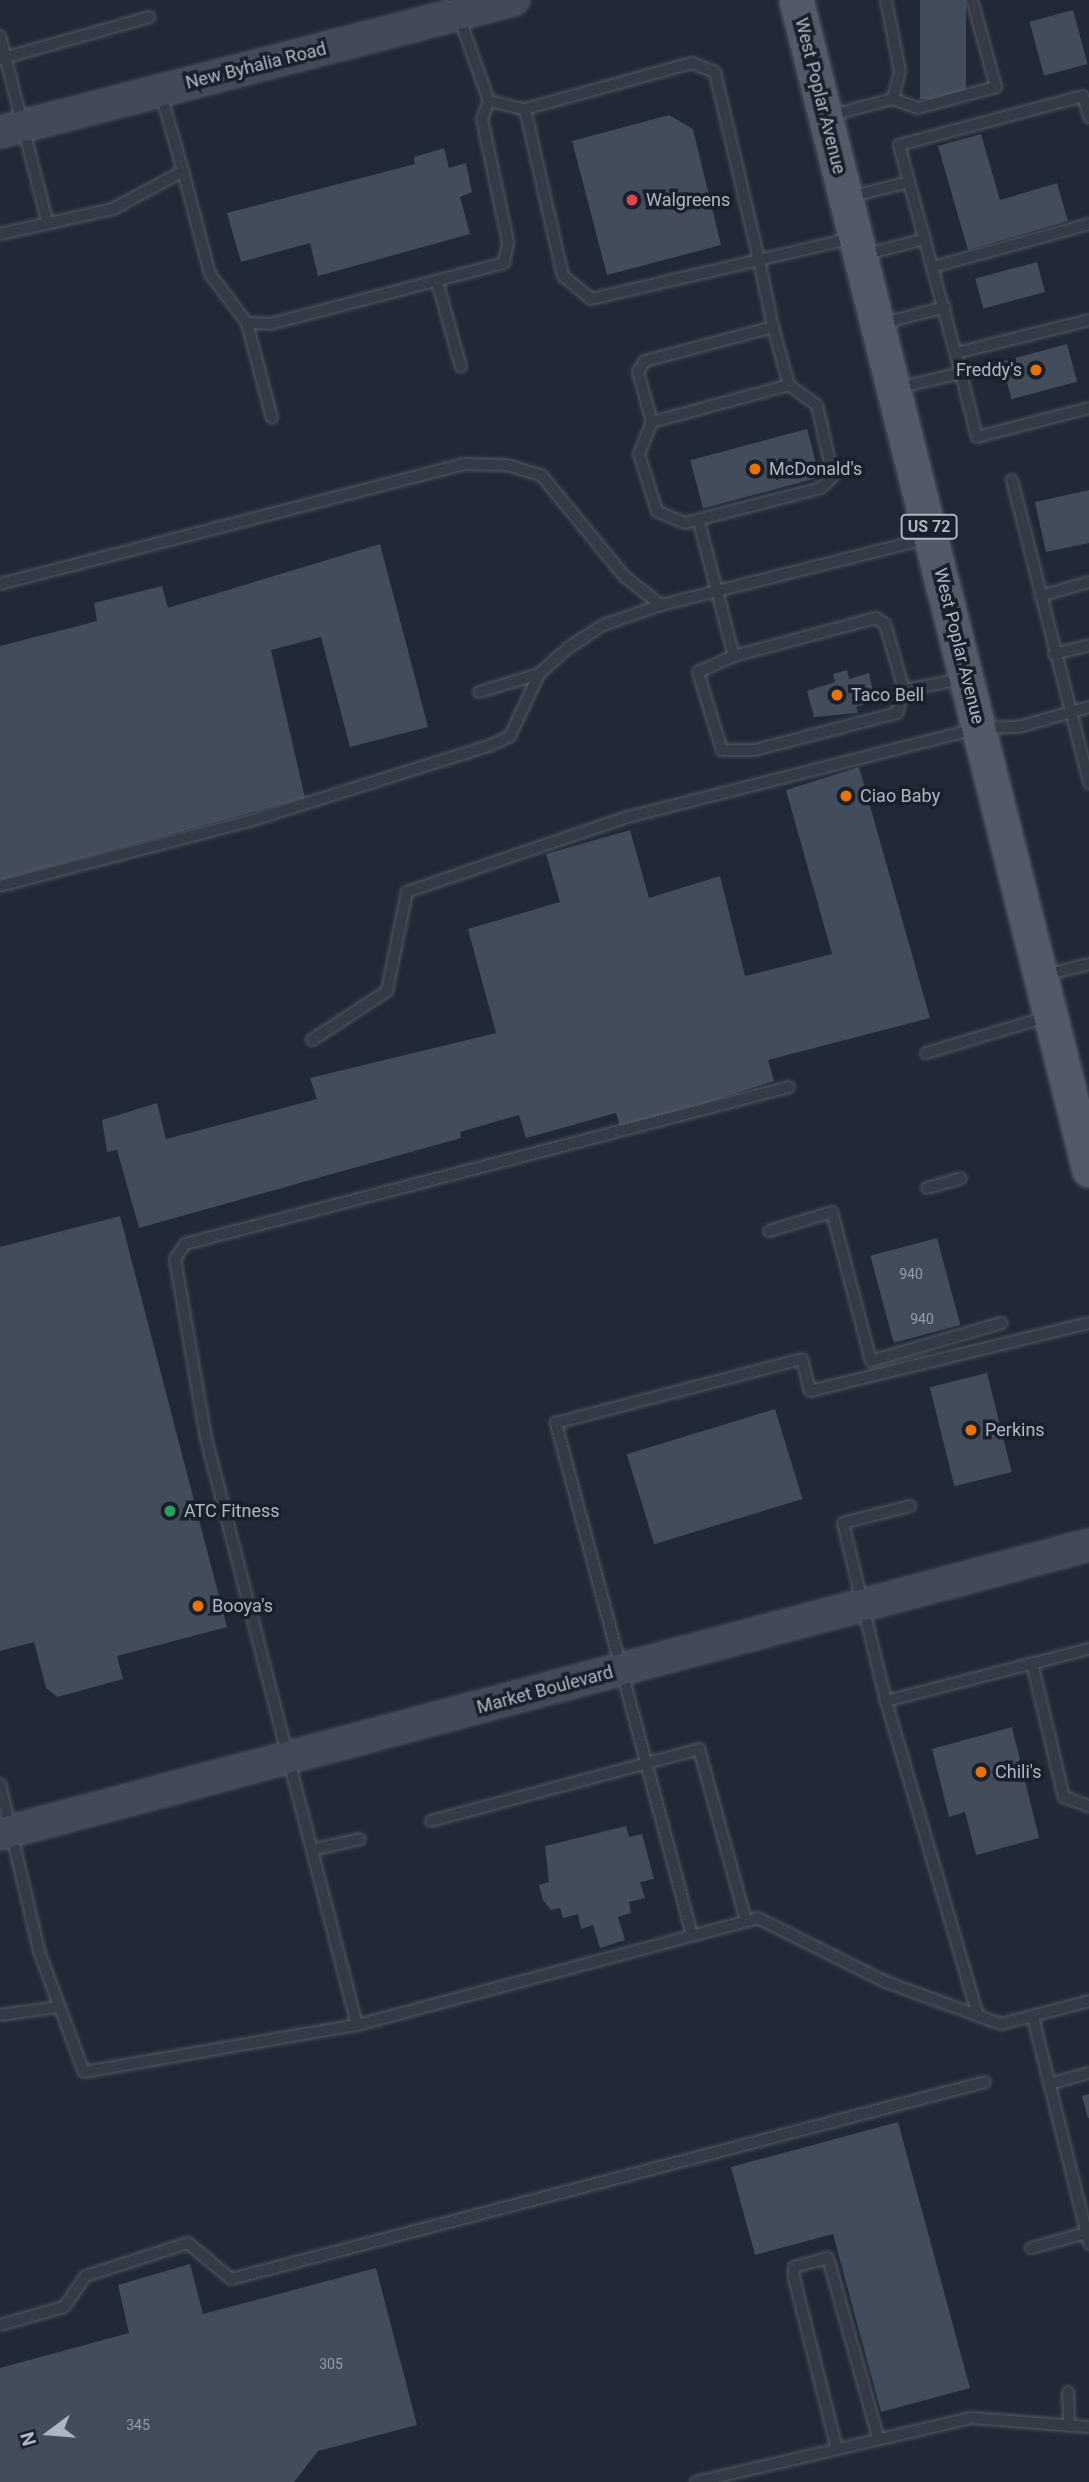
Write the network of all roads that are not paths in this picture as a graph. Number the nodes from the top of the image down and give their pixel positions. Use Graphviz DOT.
graph roads {
  1 [pos="513,0"];
  2 [pos="796,0"];
  3 [pos="886,0"];
  4 [pos="972,0"];
  5 [pos="455,7"];
  6 [pos="149,18"];
  7 [pos="0,36"];
  8 [pos="2,59"];
  9 [pos="160,91"];
  10 [pos="893,99"];
  11 [pos="489,102"];
  12 [pos="525,109"];
  13 [pos="825,117"];
  14 [pos="1089,117"];
  15 [pos="11,130"];
  16 [pos="183,171"];
  17 [pos="909,182"];
  18 [pos="846,197"];
  19 [pos="47,221"];
  20 [pos="1089,224"];
  21 [pos="0,234"];
  22 [pos="925,239"];
  23 [pos="858,247"];
  24 [pos="759,260"];
  25 [pos="933,267"];
  26 [pos="438,281"];
  27 [pos="945,307"];
  28 [pos="1089,320"];
  29 [pos="247,323"];
  30 [pos="878,325"];
  31 [pos="773,327"];
  32 [pos="956,353"];
  33 [pos="461,367"];
  34 [pos="961,373"];
  35 [pos="789,385"];
  36 [pos="894,389"];
  37 [pos="1089,408"];
  38 [pos="272,418"];
  39 [pos="652,422"];
  40 [pos="1012,481"];
  41 [pos="699,522"];
  42 [pos="932,537"];
  43 [pos="1089,582"];
  44 [pos="0,584"];
  45 [pos="717,591"];
  46 [pos="1040,596"];
  47 [pos="661,605"];
  48 [pos="1089,645"];
  49 [pos="1054,654"];
  50 [pos="734,656"];
  51 [pos="538,674"];
  52 [pos="967,678"];
  53 [pos="904,690"];
  54 [pos="479,692"];
  55 [pos="1089,707"];
  56 [pos="1070,712"];
  57 [pos="980,728"];
  58 [pos="1089,782"];
  59 [pos="0,886"];
  60 [pos="1089,964"];
  61 [pos="1042,976"];
  62 [pos="1052,1016"];
  63 [pos="312,1040"];
  64 [pos="926,1053"];
  65 [pos="789,1087"];
  66 [pos="1089,1170"];
  67 [pos="961,1178"];
  68 [pos="927,1188"];
  69 [pos="769,1231"];
  70 [pos="1002,1323"];
  71 [pos="1089,1323"];
  72 [pos="910,1506"];
  73 [pos="1089,1545"];
  74 [pos="866,1602"];
  75 [pos="1089,1648"];
  76 [pos="1032,1663"];
  77 [pos="621,1670"];
  78 [pos="886,1701"];
  79 [pos="292,1757"];
  80 [pos="647,1761"];
  81 [pos="0,1784"];
  82 [pos="1089,1806"];
  83 [pos="431,1821"];
  84 [pos="8,1832"];
  85 [pos="360,1839"];
  86 [pos="316,1849"];
  87 [pos="746,1921"];
  88 [pos="692,1935"];
  89 [pos="1089,2001"];
  90 [pos="58,2007"];
  91 [pos="0,2015"];
  92 [pos="978,2016"];
  93 [pos="1032,2017"];
  94 [pos="357,2025"];
  95 [pos="1089,2073"];
  96 [pos="985,2082"];
  97 [pos="1049,2084"];
  98 [pos="1088,2236"];
  99 [pos="1031,2248"];
  100 [pos="0,2325"];
  101 [pos="1068,2392"];
  102 [pos="1069,2426"];
  103 [pos="1089,2427"];
  104 [pos="878,2437"];
  105 [pos="836,2445"];
  106 [pos="696,2482"];
  1 -- 5 [label="street, New Byhalia Road"];
  2 -- 13 [label="main road, West Poplar Avenue / US 72"];
  3 -- 10 [label="lane"];
  4 -- 10 [label="lane"];
  5 -- 9 [label="street, New Byhalia Road"];
  5 -- 11 [label="lane"];
  6 -- 8 [label="lane"];
  7 -- 8 [label="lane"];
  8 -- 15 [label="lane"];
  9 -- 15 [label="street, New Byhalia Road"];
  9 -- 16 [label="lane"];
  10 -- 13 [label="lane"];
  11 -- 12 [label="lane"];
  11 -- 26 [label="lane"];
  12 -- 24 [label="lane"];
  12 -- 24 [label="lane"];
  13 -- 18 [label="main road, West Poplar Avenue / US 72"];
  14 -- 17 [label="lane"];
  15 -- 19 [label="lane"];
  16 -- 19 [label="lane"];
  16 -- 29 [label="lane"];
  17 -- 18 [label="lane"];
  17 -- 22 [label="lane"];
  18 -- 23 [label="main road, West Poplar Avenue / US 72"];
  19 -- 21 [label="lane"];
  20 -- 25 [label="lane"];
  22 -- 23 [label="lane"];
  22 -- 25 [label="lane"];
  23 -- 24 [label="lane"];
  23 -- 30 [label="main road, West Poplar Avenue / US 72"];
  24 -- 31 [label="lane"];
  25 -- 27 [label="lane"];
  26 -- 29 [label="lane"];
  26 -- 33 [label="lane"];
  27 -- 30 [label="lane"];
  27 -- 32 [label="lane"];
  28 -- 32 [label="lane"];
  29 -- 38 [label="lane"];
  30 -- 36 [label="main road, West Poplar Avenue / US 72"];
  31 -- 35 [label="lane"];
  31 -- 39 [label="lane"];
  32 -- 34 [label="lane"];
  34 -- 36 [label="lane"];
  34 -- 37 [label="lane"];
  35 -- 39 [label="lane"];
  35 -- 41 [label="lane"];
  36 -- 42 [label="main road, West Poplar Avenue / US 72"];
  39 -- 41 [label="lane"];
  40 -- 46 [label="lane"];
  41 -- 45 [label="lane"];
  42 -- 45 [label="lane"];
  42 -- 52 [label="main road, West Poplar Avenue / US 72"];
  43 -- 46 [label="lane"];
  44 -- 47 [label="lane"];
  45 -- 47 [label="lane"];
  45 -- 50 [label="lane"];
  46 -- 49 [label="lane"];
  47 -- 51 [label="lane"];
  48 -- 49 [label="lane"];
  49 -- 56 [label="lane"];
  50 -- 53 [label="lane"];
  50 -- 53 [label="lane"];
  51 -- 54 [label="lane"];
  51 -- 59 [label="lane"];
  52 -- 53 [label="lane"];
  52 -- 57 [label="main road, West Poplar Avenue / US 72"];
  55 -- 56 [label="lane"];
  56 -- 57 [label="lane"];
  56 -- 58 [label="lane"];
  57 -- 61 [label="main road, West Poplar Avenue / US 72"];
  57 -- 63 [label="lane"];
  60 -- 61 [label="lane"];
  61 -- 62 [label="main road, West Poplar Avenue / US 72"];
  62 -- 64 [label="lane"];
  62 -- 66 [label="main road, West Poplar Avenue / US 72"];
  65 -- 79 [label="lane"];
  67 -- 68 [label="lane"];
  69 -- 70 [label="lane"];
  71 -- 77 [label="lane"];
  72 -- 74 [label="lane"];
  73 -- 74 [label="street, Market Boulevard"];
  74 -- 77 [label="street, Market Boulevard"];
  74 -- 78 [label="lane"];
  75 -- 76 [label="lane"];
  76 -- 78 [label="lane"];
  76 -- 82 [label="lane"];
  77 -- 79 [label="street, Market Boulevard"];
  77 -- 80 [label="lane"];
  78 -- 92 [label="lane"];
  79 -- 84 [label="street, Market Boulevard"];
  79 -- 86 [label="lane"];
  80 -- 83 [label="lane"];
  80 -- 87 [label="lane"];
  80 -- 88 [label="lane"];
  81 -- 84 [label="lane"];
  84 -- 90 [label="lane"];
  85 -- 86 [label="lane"];
  86 -- 94 [label="lane"];
  87 -- 88 [label="lane"];
  87 -- 92 [label="lane"];
  88 -- 94 [label="lane"];
  89 -- 93 [label="lane"];
  90 -- 91 [label="lane"];
  90 -- 94 [label="lane"];
  92 -- 93 [label="lane"];
  93 -- 97 [label="lane"];
  95 -- 97 [label="lane"];
  96 -- 100 [label="lane"];
  97 -- 98 [label="lane"];
  98 -- 99 [label="lane"];
  101 -- 102 [label="lane"];
  102 -- 103 [label="lane"];
  102 -- 104 [label="lane"];
  104 -- 105 [label="lane"];
  104 -- 105 [label="lane"];
  105 -- 106 [label="lane"];
}
